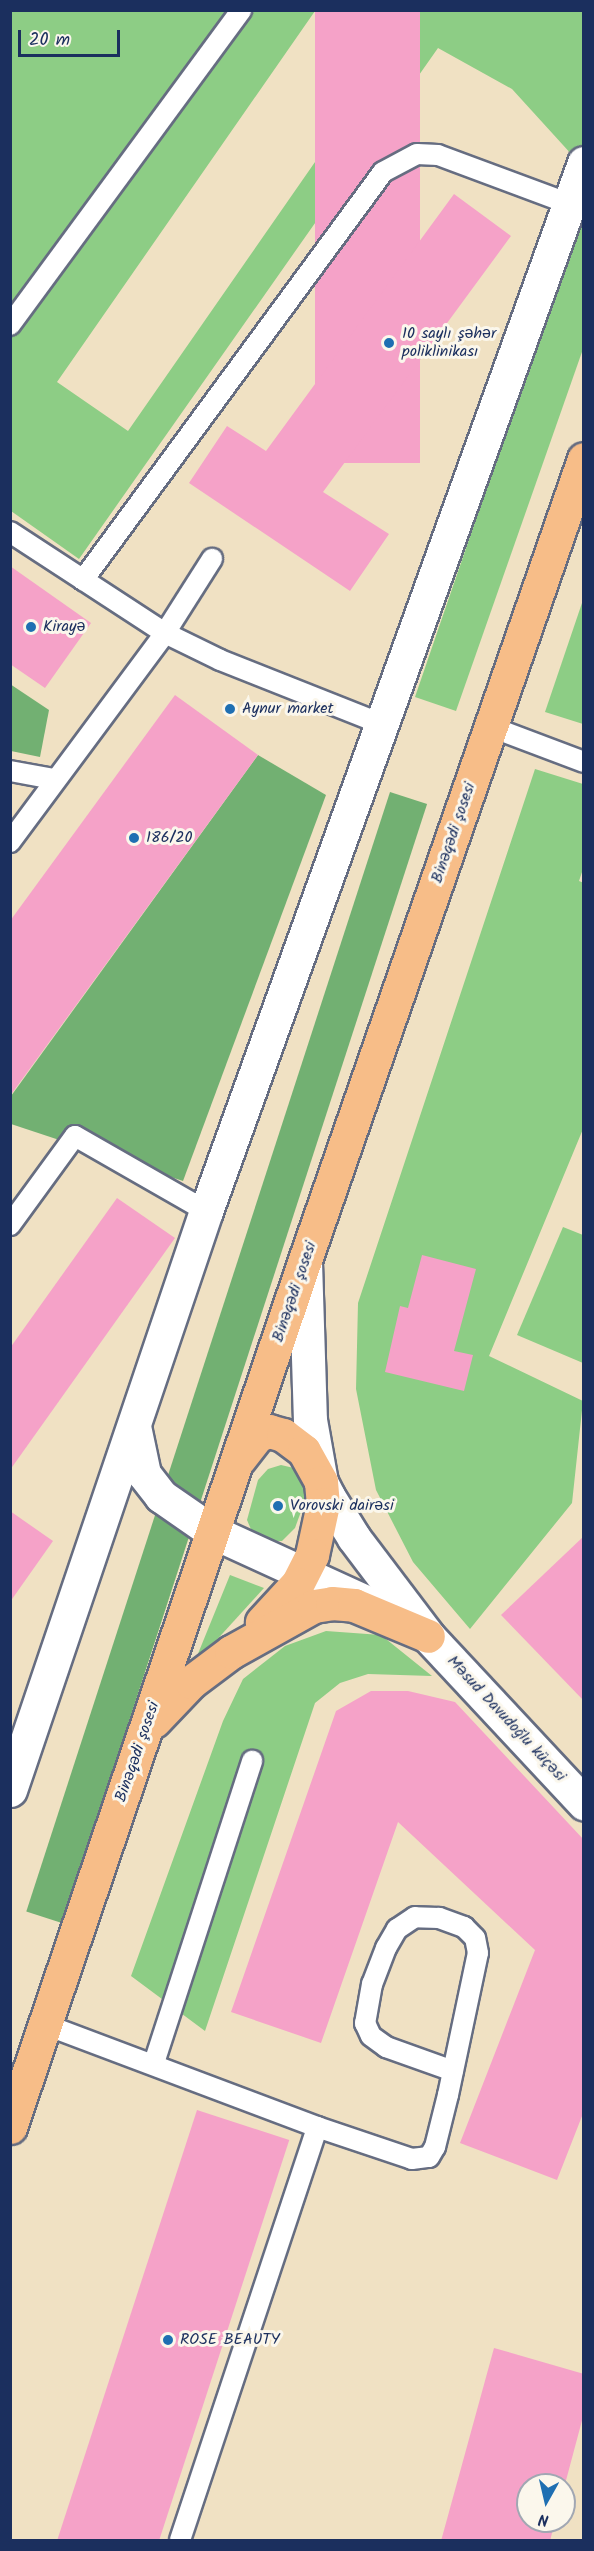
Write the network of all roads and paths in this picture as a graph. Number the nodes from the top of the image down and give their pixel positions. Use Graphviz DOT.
graph roads {
  1 [pos="241,10"];
  2 [pos="584,163"];
  3 [pos="570,204"];
  4 [pos="10,325"];
  5 [pos="584,459"];
  6 [pos="10,532"];
  7 [pos="212,559"];
  8 [pos="83,580"];
  9 [pos="165,633"];
  10 [pos="382,724"];
  11 [pos="491,727"];
  12 [pos="584,762"];
  13 [pos="10,771"];
  14 [pos="54,779"];
  15 [pos="10,842"];
  16 [pos="206,1211"];
  17 [pos="10,1225"];
  18 [pos="305,1260"];
  19 [pos="134,1426"];
  20 [pos="238,1461"];
  21 [pos="321,1482"];
  22 [pos="320,1523"];
  23 [pos="213,1532"];
  24 [pos="248,1548"];
  25 [pos="305,1572"];
  26 [pos="428,1636"];
  27 [pos="231,1652"];
  28 [pos="145,1732"];
  29 [pos="18,1739"];
  30 [pos="252,1761"];
  31 [pos="10,1790"];
  32 [pos="584,1803"];
  33 [pos="46,2025"];
  34 [pos="154,2063"];
  35 [pos="453,2071"];
  36 [pos="10,2127"];
  37 [pos="317,2127"];
  38 [pos="180,2541"];
  1 -- 4 [label="lane"];
  2 -- 3 [label="street"];
  3 -- 8 [label="lane"];
  3 -- 10 [label="street"];
  5 -- 11 [label="main road, Binəqədi şosesi"];
  6 -- 8 [label="lane"];
  7 -- 9 [label="lane"];
  8 -- 9 [label="lane"];
  9 -- 10 [label="lane"];
  9 -- 14 [label="lane"];
  10 -- 16 [label="street"];
  11 -- 12 [label="lane"];
  11 -- 18 [label="main road, Binəqədi şosesi"];
  13 -- 14 [label="lane"];
  14 -- 15 [label="lane"];
  16 -- 17 [label="lane"];
  16 -- 19 [label="street"];
  18 -- 20 [label="main road, Binəqədi şosesi"];
  18 -- 21 [label="street"];
  19 -- 23 [label="street"];
  19 -- 29 [label="street"];
  20 -- 21 [label="main road"];
  20 -- 23 [label="main road, Binəqədi şosesi"];
  21 -- 22 [label="main road"];
  21 -- 26 [label="street"];
  22 -- 24 [label="street"];
  22 -- 25 [label="main road"];
  23 -- 24 [label="street"];
  23 -- 28 [label="main road, Binəqədi şosesi"];
  24 -- 25 [label="street"];
  25 -- 26 [label="street"];
  25 -- 27 [label="main road"];
  26 -- 27 [label="main road"];
  26 -- 32 [label="street, Məsud Davudoğlu küçəsi"];
  27 -- 28 [label="main road"];
  28 -- 33 [label="main road, Binəqədi şosesi"];
  29 -- 31 [label="street"];
  30 -- 34 [label="lane"];
  33 -- 34 [label="lane"];
  33 -- 36 [label="main road, Binəqədi şosesi"];
  34 -- 37 [label="lane"];
  35 -- 35 [label="lane"];
  35 -- 37 [label="lane"];
  37 -- 38 [label="lane"];
}
